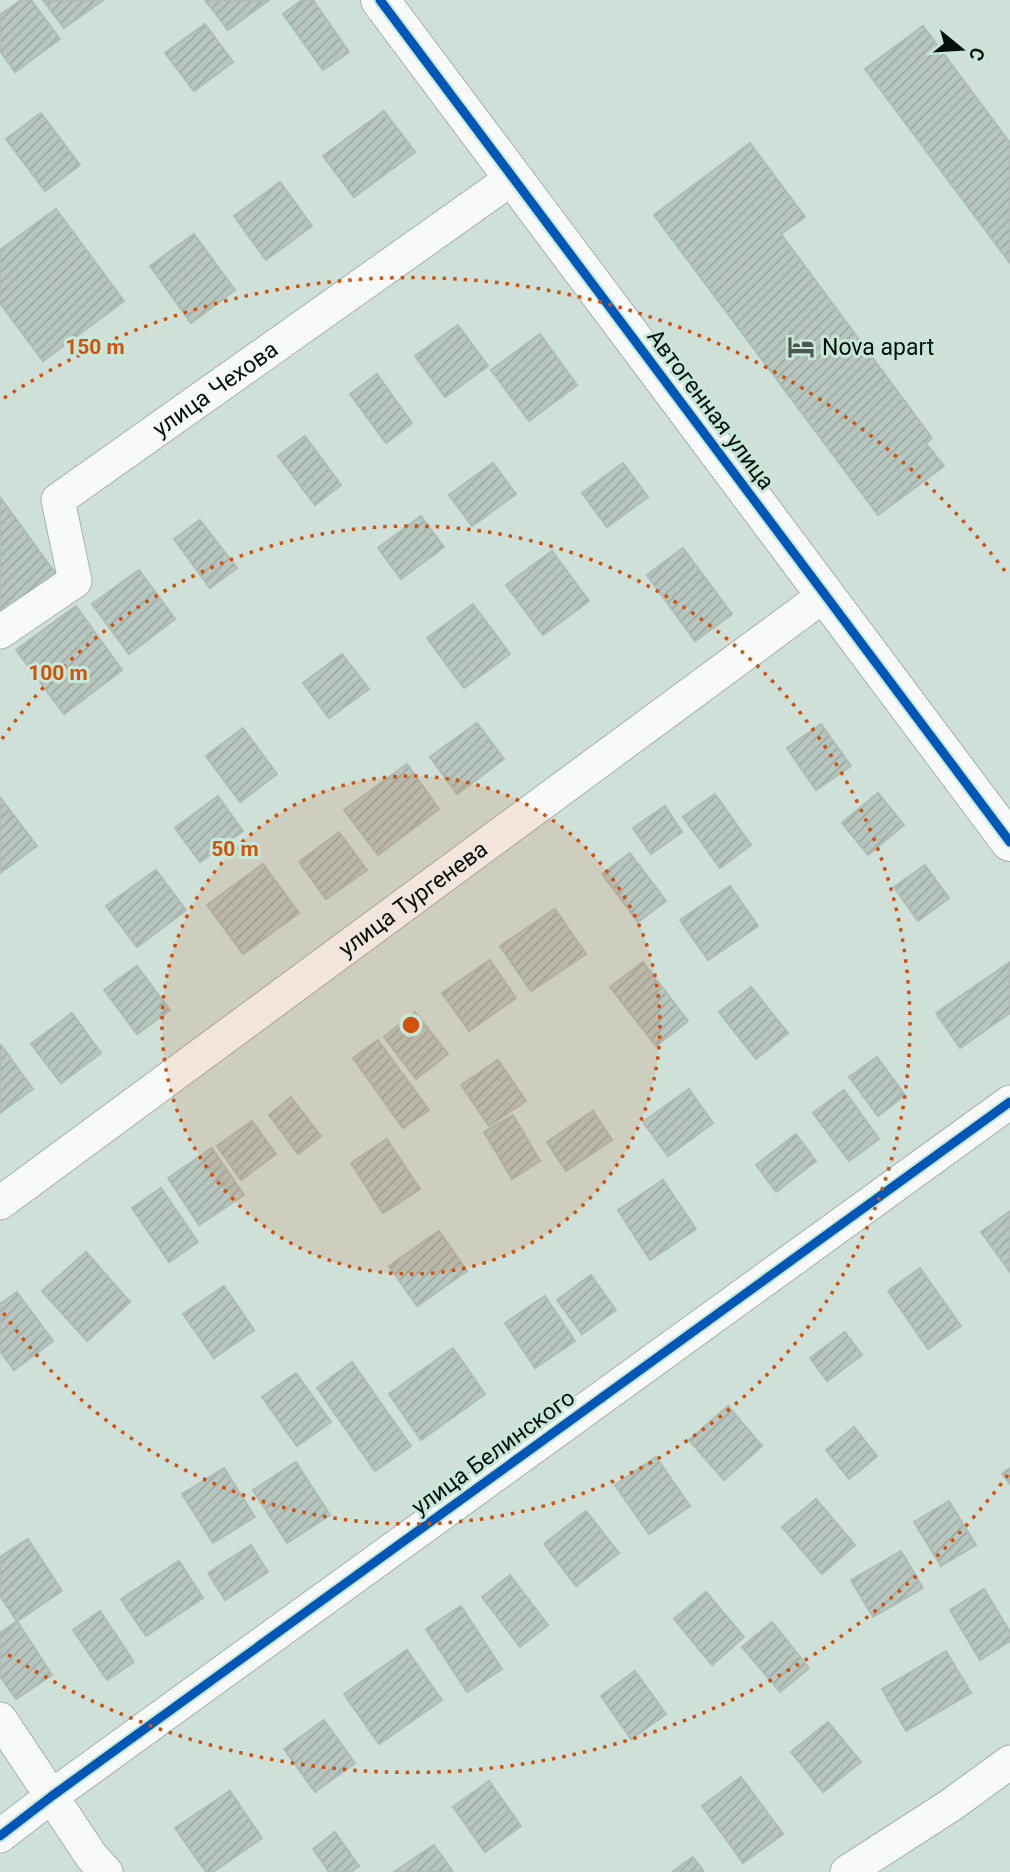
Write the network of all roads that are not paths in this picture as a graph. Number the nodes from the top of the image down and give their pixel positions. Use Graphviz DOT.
graph roads {
  1 [pos="380,0"];
  2 [pos="514,177"];
  3 [pos="826,594"];
  4 [pos="0,632"];
  5 [pos="1010,842"];
  6 [pos="1010,1102"];
  7 [pos="0,1203"];
  8 [pos="0,1719"];
  9 [pos="1010,1762"];
  10 [pos="52,1796"];
  11 [pos="0,1836"];
  12 [pos="106,1872"];
  13 [pos="847,1872"];
  1 -- 2 [label="street, Автогенная улица"];
  2 -- 3 [label="street, Автогенная улица"];
  2 -- 4 [label="street, улица Чехова"];
  3 -- 5 [label="street, Автогенная улица"];
  3 -- 7 [label="street, улица Тургенева"];
  6 -- 10 [label="street, улица Белинского"];
  8 -- 10 [label="street"];
  9 -- 13 [label="street"];
  10 -- 11 [label="street, улица Белинского"];
  10 -- 12 [label="street"];
}
